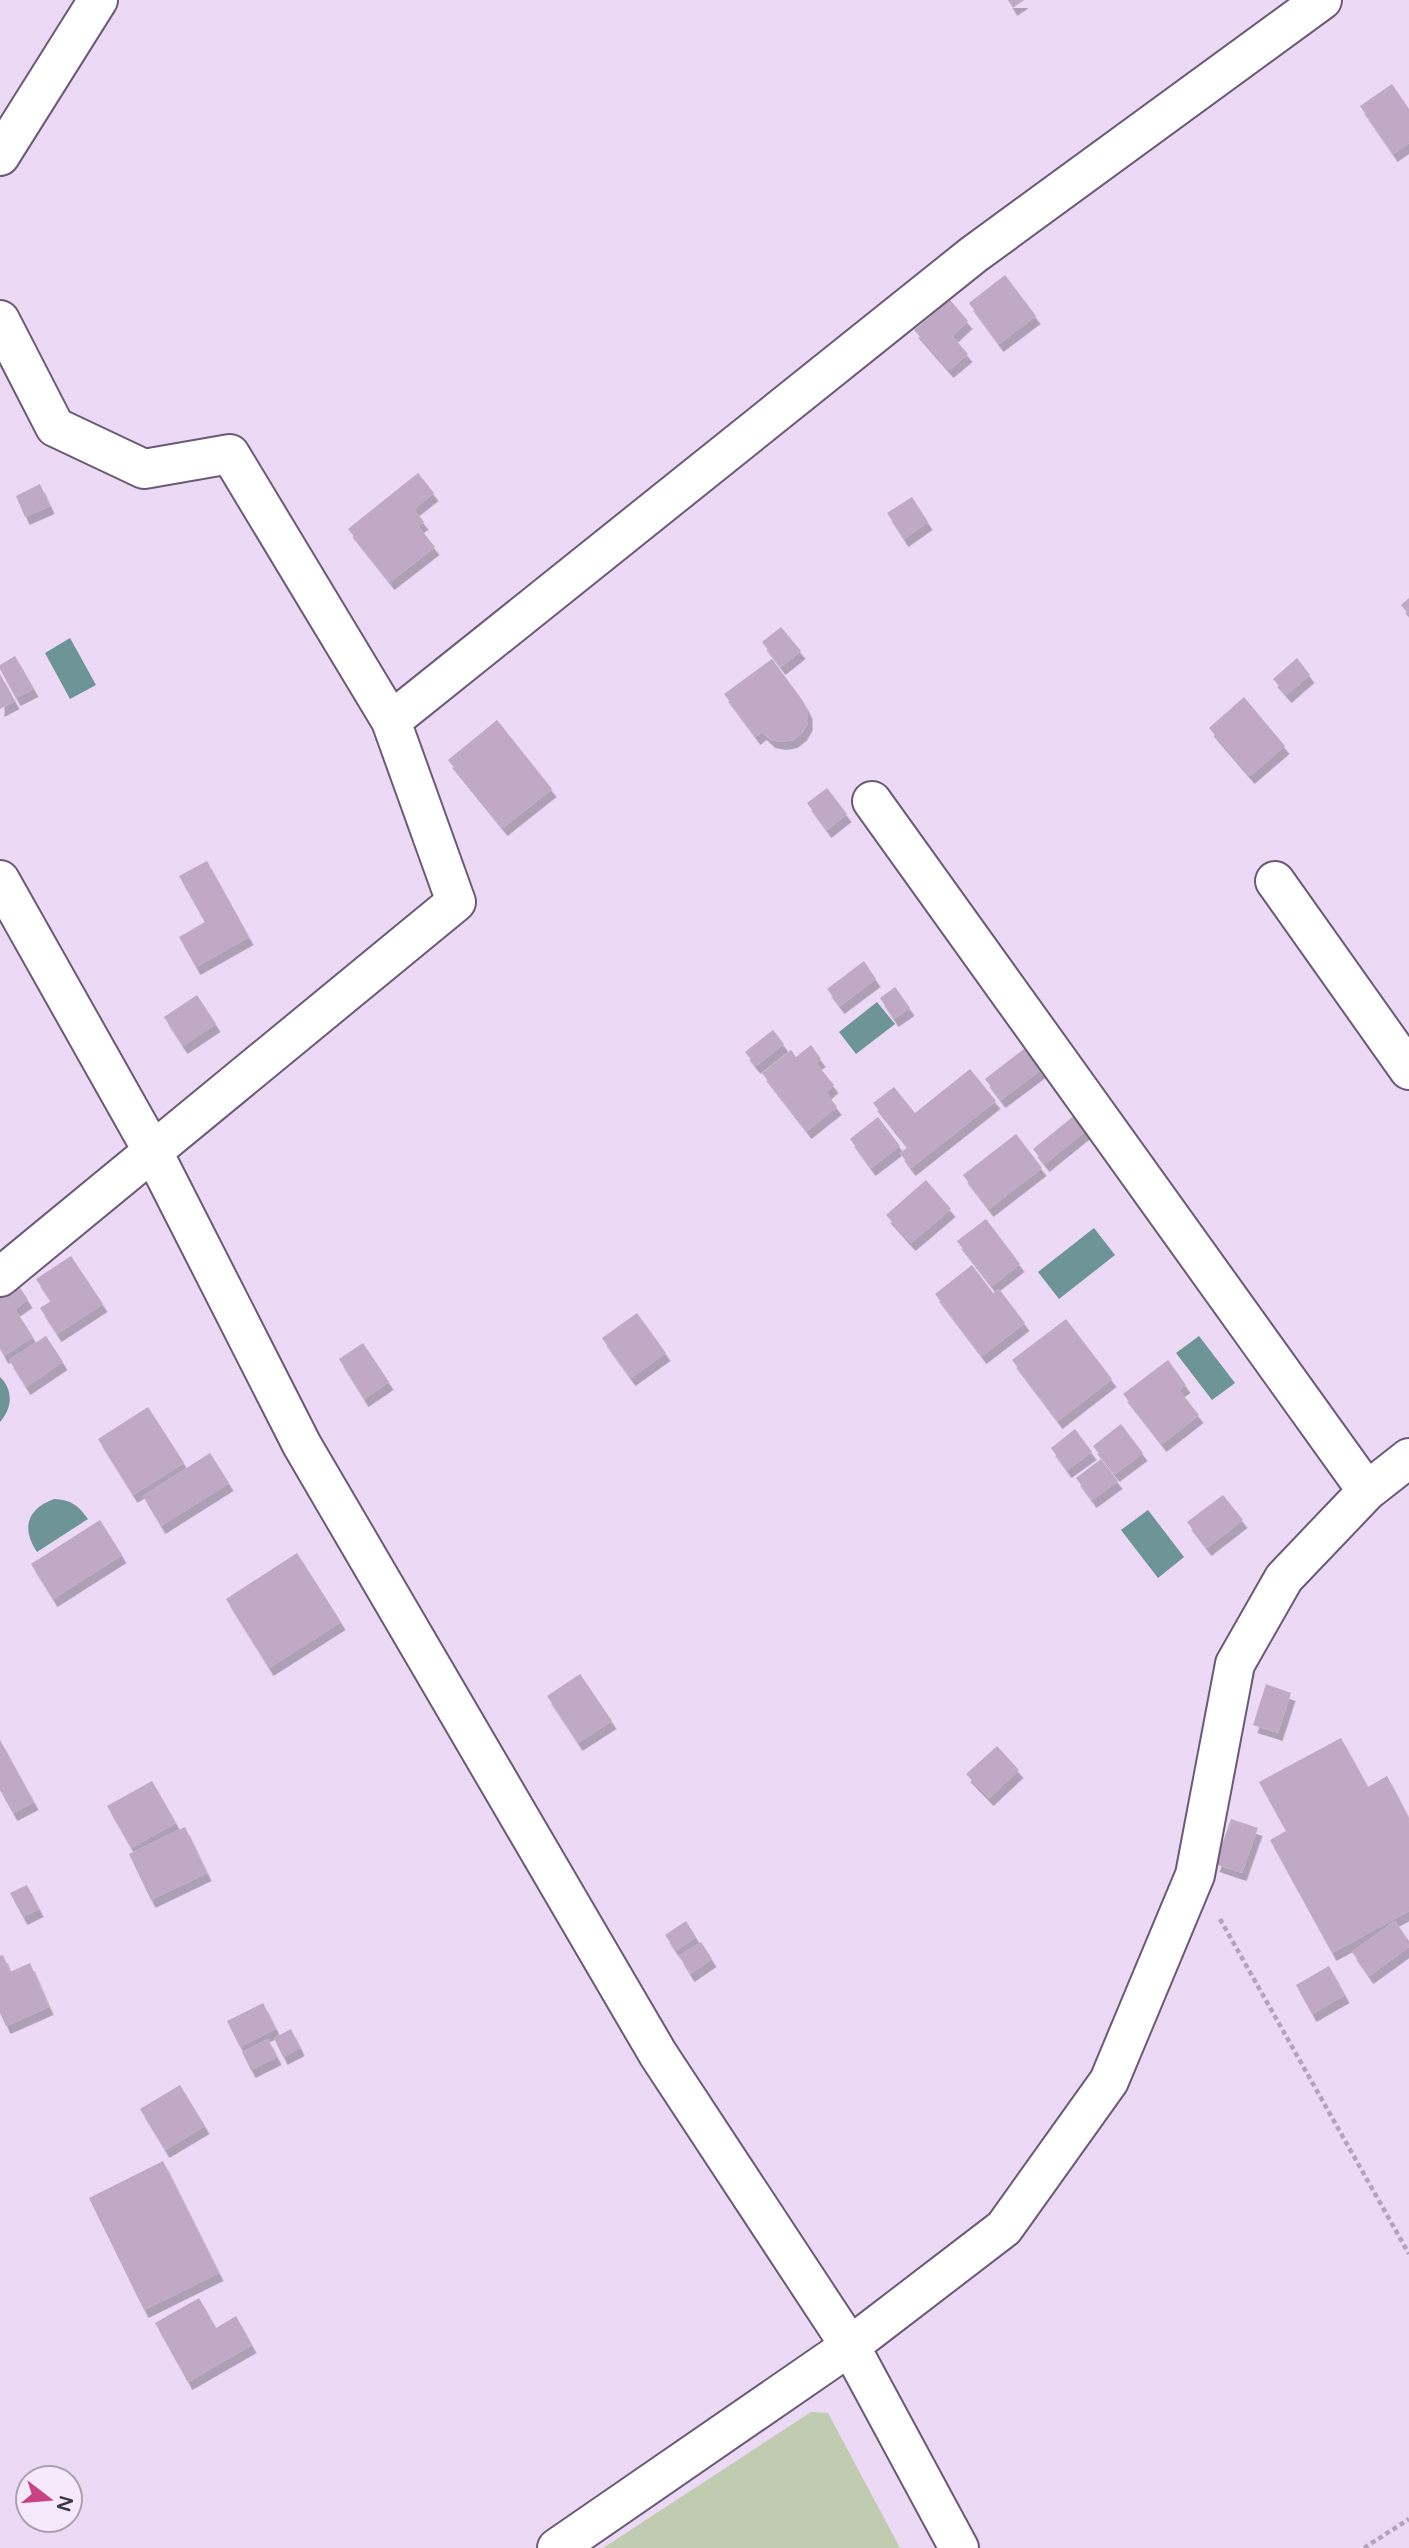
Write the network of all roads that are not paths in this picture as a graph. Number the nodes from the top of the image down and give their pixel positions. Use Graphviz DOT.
graph roads {
  1 [pos="98,0"];
  2 [pos="1322,0"];
  3 [pos="0,156"];
  4 [pos="0,320"];
  5 [pos="391,721"];
  6 [pos="872,801"];
  7 [pos="0,880"];
  8 [pos="1275,881"];
  9 [pos="1409,1070"];
  10 [pos="152,1150"];
  11 [pos="0,1277"];
  12 [pos="1409,1458"];
  13 [pos="1367,1491"];
  14 [pos="850,2346"];
  15 [pos="556,2548"];
  16 [pos="959,2548"];
  1 -- 3 [label="street"];
  2 -- 5 [label="street"];
  4 -- 5 [label="street"];
  5 -- 10 [label="street"];
  6 -- 13 [label="street"];
  7 -- 10 [label="street"];
  8 -- 9 [label="street"];
  10 -- 11 [label="street"];
  10 -- 14 [label="street"];
  12 -- 13 [label="street"];
  13 -- 14 [label="street"];
  14 -- 15 [label="street"];
  14 -- 16 [label="street"];
}
